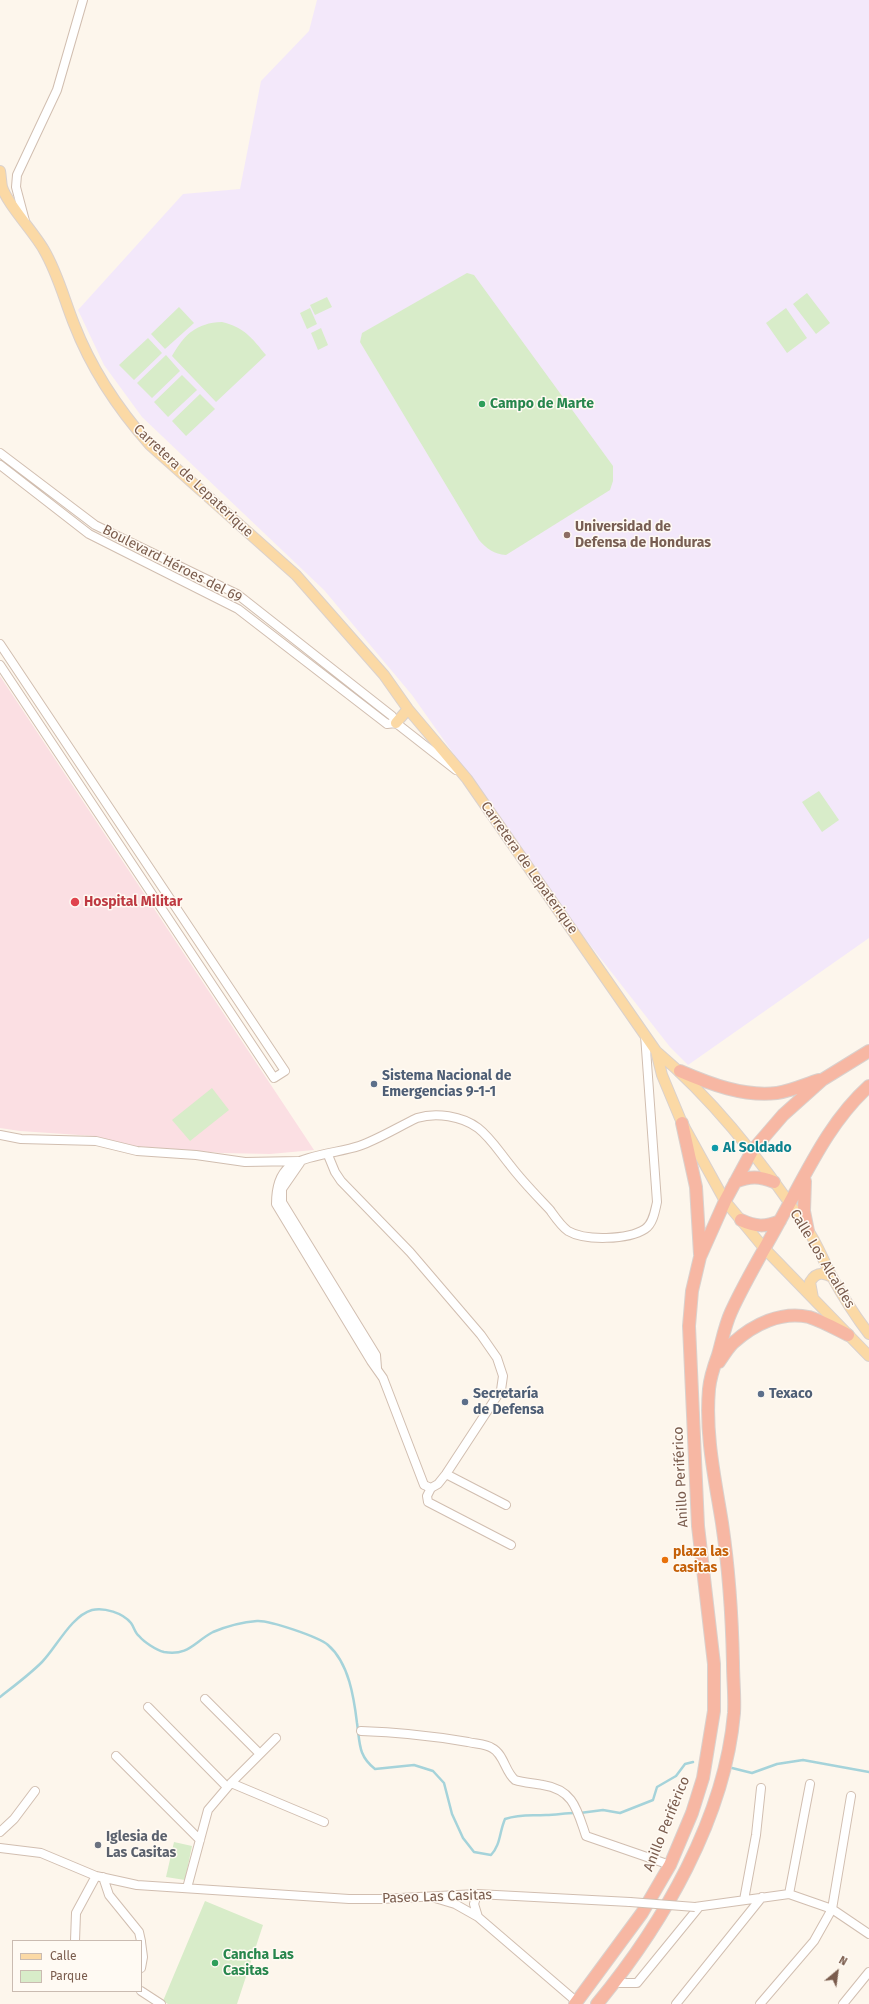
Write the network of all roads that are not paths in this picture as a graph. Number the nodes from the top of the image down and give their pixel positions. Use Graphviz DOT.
graph roads {
  1 [pos="83,0"];
  2 [pos="0,172"];
  3 [pos="25,221"];
  4 [pos="0,452"];
  5 [pos="0,465"];
  6 [pos="0,644"];
  7 [pos="0,665"];
  8 [pos="408,708"];
  9 [pos="396,723"];
  10 [pos="467,779"];
  11 [pos="646,1036"];
  12 [pos="656,1051"];
  13 [pos="869,1051"];
  14 [pos="680,1071"];
  15 [pos="822,1080"];
  16 [pos="869,1086"];
  17 [pos="682,1123"];
  18 [pos="0,1135"];
  19 [pos="752,1151"];
  20 [pos="328,1155"];
  21 [pos="302,1161"];
  22 [pos="810,1167"];
  23 [pos="735,1182"];
  24 [pos="774,1182"];
  25 [pos="725,1201"];
  26 [pos="789,1204"];
  27 [pos="741,1220"];
  28 [pos="780,1221"];
  29 [pos="808,1231"];
  30 [pos="764,1248"];
  31 [pos="700,1257"];
  32 [pos="832,1277"];
  33 [pos="814,1301"];
  34 [pos="869,1334"];
  35 [pos="848,1335"];
  36 [pos="869,1356"];
  37 [pos="713,1370"];
  38 [pos="446,1474"];
  39 [pos="431,1488"];
  40 [pos="506,1505"];
  41 [pos="512,1545"];
  42 [pos="205,1699"];
  43 [pos="148,1707"];
  44 [pos="361,1731"];
  45 [pos="276,1738"];
  46 [pos="260,1754"];
  47 [pos="116,1756"];
  48 [pos="810,1784"];
  49 [pos="229,1785"];
  50 [pos="760,1788"];
  51 [pos="35,1791"];
  52 [pos="851,1796"];
  53 [pos="324,1822"];
  54 [pos="0,1832"];
  55 [pos="200,1840"];
  56 [pos="0,1848"];
  57 [pos="670,1865"];
  58 [pos="100,1876"];
  59 [pos="187,1888"];
  60 [pos="477,1894"];
  61 [pos="789,1894"];
  62 [pos="426,1896"];
  63 [pos="762,1897"];
  64 [pos="744,1900"];
  65 [pos="697,1907"];
  66 [pos="832,1909"];
  67 [pos="478,1917"];
  68 [pos="869,1932"];
  69 [pos="75,1940"];
  70 [pos="141,1940"];
  71 [pos="142,1947"];
  72 [pos="142,1964"];
  73 [pos="869,1972"];
  74 [pos="615,1983"];
  75 [pos="142,1992"];
  76 [pos="576,2003"];
  77 [pos="161,2004"];
  78 [pos="597,2004"];
  79 [pos="676,2004"];
  80 [pos="760,2004"];
  81 [pos="843,2004"];
  1 -- 3 [label="street"];
  2 -- 3 [label="main road, Carretera de Lepaterique"];
  3 -- 8 [label="main road, Carretera de Lepaterique"];
  4 -- 9 [label="street, Boulevard Héroes del 69"];
  5 -- 9 [label="street, Boulevard Héroes del 69"];
  6 -- 7 [label="street"];
  8 -- 9 [label="main road"];
  8 -- 10 [label="main road, Carretera de Lepaterique"];
  9 -- 10 [label="street, Boulevard Héroes del 69"];
  10 -- 11 [label="main road, Carretera de Lepaterique"];
  11 -- 12 [label="main road, Carretera de Lepaterique"];
  11 -- 20 [label="street"];
  12 -- 14 [label="main road, Carretera de Lepaterique"];
  12 -- 17 [label="main road, Carretera de Lepaterique"];
  13 -- 15 [label="highway, Anillo Periférico"];
  14 -- 15 [label="highway"];
  14 -- 19 [label="main road, Carretera de Lepaterique"];
  15 -- 19 [label="highway, Anillo Periférico"];
  16 -- 22 [label="highway"];
  17 -- 25 [label="main road, Carretera de Lepaterique"];
  17 -- 31 [label="highway"];
  18 -- 21 [label="street"];
  19 -- 23 [label="highway, Anillo Periférico"];
  19 -- 24 [label="main road, Carretera de Lepaterique"];
  20 -- 21 [label="street"];
  20 -- 38 [label="street"];
  21 -- 39 [label="street"];
  22 -- 26 [label="highway"];
  22 -- 29 [label="highway"];
  23 -- 24 [label="highway"];
  23 -- 25 [label="highway, Anillo Periférico"];
  24 -- 26 [label="main road, Carretera de Lepaterique"];
  25 -- 27 [label="main road, Carretera de Lepaterique"];
  25 -- 31 [label="highway, Anillo Periférico"];
  26 -- 28 [label="highway"];
  26 -- 29 [label="main road, Calle Los Alcaldes"];
  27 -- 28 [label="highway"];
  27 -- 30 [label="main road, Carretera de Lepaterique"];
  28 -- 30 [label="highway"];
  29 -- 32 [label="main road, Calle Los Alcaldes"];
  30 -- 33 [label="main road, Calle Los Alcaldes"];
  30 -- 37 [label="highway"];
  31 -- 57 [label="highway, Anillo Periférico"];
  32 -- 33 [label="main road"];
  32 -- 34 [label="main road, Calle Los Alcaldes"];
  33 -- 35 [label="main road, Calle Los Alcaldes"];
  35 -- 36 [label="main road, Calle Los Alcaldes"];
  35 -- 37 [label="highway"];
  37 -- 74 [label="highway"];
  38 -- 39 [label="street"];
  38 -- 40 [label="street"];
  39 -- 41 [label="street"];
  42 -- 46 [label="street"];
  43 -- 49 [label="street"];
  44 -- 57 [label="street"];
  45 -- 46 [label="street"];
  46 -- 49 [label="street"];
  47 -- 55 [label="street"];
  48 -- 61 [label="street"];
  49 -- 53 [label="street"];
  49 -- 55 [label="street"];
  50 -- 64 [label="street"];
  51 -- 54 [label="street"];
  52 -- 66 [label="street"];
  55 -- 59 [label="street"];
  56 -- 58 [label="street, Paseo Las Casitas"];
  57 -- 76 [label="highway, Anillo Periférico"];
  58 -- 59 [label="street, Paseo Las Casitas"];
  58 -- 69 [label="street"];
  58 -- 70 [label="street"];
  59 -- 62 [label="street, Paseo Las Casitas"];
  60 -- 62 [label="street, Paseo Las Casitas"];
  60 -- 65 [label="street, Paseo Las Casitas, bridge"];
  60 -- 67 [label="street"];
  61 -- 63 [label="street, Paseo Las Casitas"];
  61 -- 66 [label="street, Paseo Las Casitas"];
  62 -- 67 [label="street"];
  63 -- 64 [label="street, Paseo Las Casitas"];
  63 -- 79 [label="street"];
  64 -- 65 [label="street, Paseo Las Casitas"];
  65 -- 74 [label="street"];
  66 -- 68 [label="street, Paseo Las Casitas"];
  66 -- 80 [label="street"];
  67 -- 76 [label="street"];
  71 -- 72 [label="street"];
  73 -- 81 [label="street"];
  74 -- 78 [label="highway"];
  75 -- 77 [label="street"];
}
